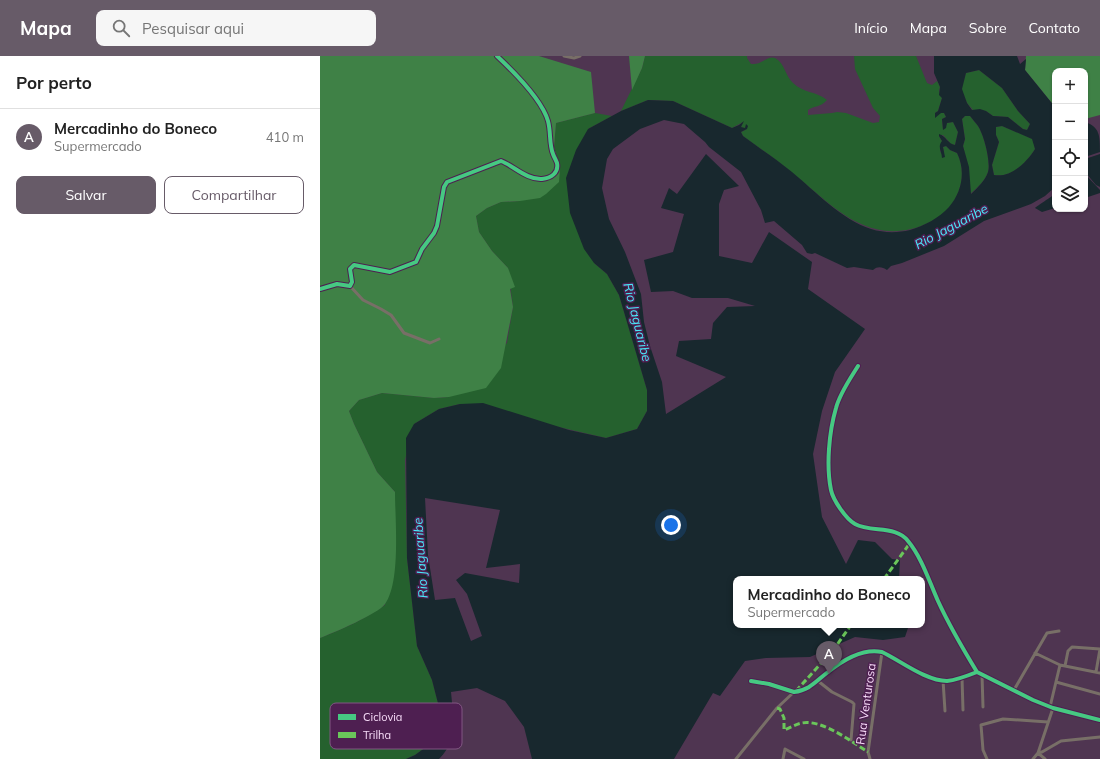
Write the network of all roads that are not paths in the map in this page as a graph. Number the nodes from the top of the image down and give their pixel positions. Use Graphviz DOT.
graph roads {
  1 [pos="497,56"];
  2 [pos="564,56"];
  3 [pos="580,56"];
  4 [pos="350,286"];
  5 [pos="320,289"];
  6 [pos="439,339"];
  7 [pos="858,366"];
  8 [pos="1060,631"];
  9 [pos="1100,649"];
  10 [pos="882,652"];
  11 [pos="1035,653"];
  12 [pos="1060,665"];
  13 [pos="1065,666"];
  14 [pos="977,672"];
  15 [pos="1096,672"];
  16 [pos="1100,673"];
  17 [pos="982,675"];
  18 [pos="962,678"];
  19 [pos="943,680"];
  20 [pos="751,681"];
  21 [pos="818,681"];
  22 [pos="1056,682"];
  23 [pos="1014,690"];
  24 [pos="794,692"];
  25 [pos="1100,694"];
  26 [pos="983,707"];
  27 [pos="1052,707"];
  28 [pos="963,710"];
  29 [pos="945,711"];
  30 [pos="1100,720"];
  31 [pos="1048,722"];
  32 [pos="1100,737"];
  33 [pos="851,740"];
  34 [pos="1038,753"];
  35 [pos="736,759"];
  36 [pos="783,759"];
  37 [pos="804,759"];
  38 [pos="870,759"];
  39 [pos="987,759"];
  40 [pos="1033,759"];
  41 [pos="1045,759"];
  1 -- 4 [label="street"];
  2 -- 3 [label="street"];
  4 -- 5 [label="street"];
  4 -- 6 [label="street"];
  7 -- 14 [label="street"];
  8 -- 11 [label="street"];
  9 -- 13 [label="street"];
  9 -- 15 [label="street"];
  10 -- 19 [label="street"];
  10 -- 21 [label="street"];
  10 -- 38 [label="street, Rua Venturosa"];
  11 -- 12 [label="street"];
  11 -- 23 [label="street"];
  12 -- 13 [label="street"];
  12 -- 22 [label="street"];
  13 -- 15 [label="street"];
  14 -- 17 [label="street"];
  14 -- 18 [label="street"];
  15 -- 16 [label="street"];
  17 -- 23 [label="street"];
  17 -- 26 [label="street"];
  18 -- 19 [label="street"];
  18 -- 28 [label="street"];
  19 -- 29 [label="street"];
  20 -- 24 [label="street"];
  21 -- 24 [label="street"];
  21 -- 33 [label="street"];
  22 -- 25 [label="street"];
  22 -- 27 [label="street"];
  23 -- 27 [label="street"];
  24 -- 35 [label="street"];
  27 -- 30 [label="street"];
  27 -- 31 [label="street"];
  31 -- 34 [label="street"];
  31 -- 39 [label="street"];
  32 -- 34 [label="street"];
  34 -- 40 [label="street"];
  34 -- 41 [label="street"];
  36 -- 37 [label="street"];
}
